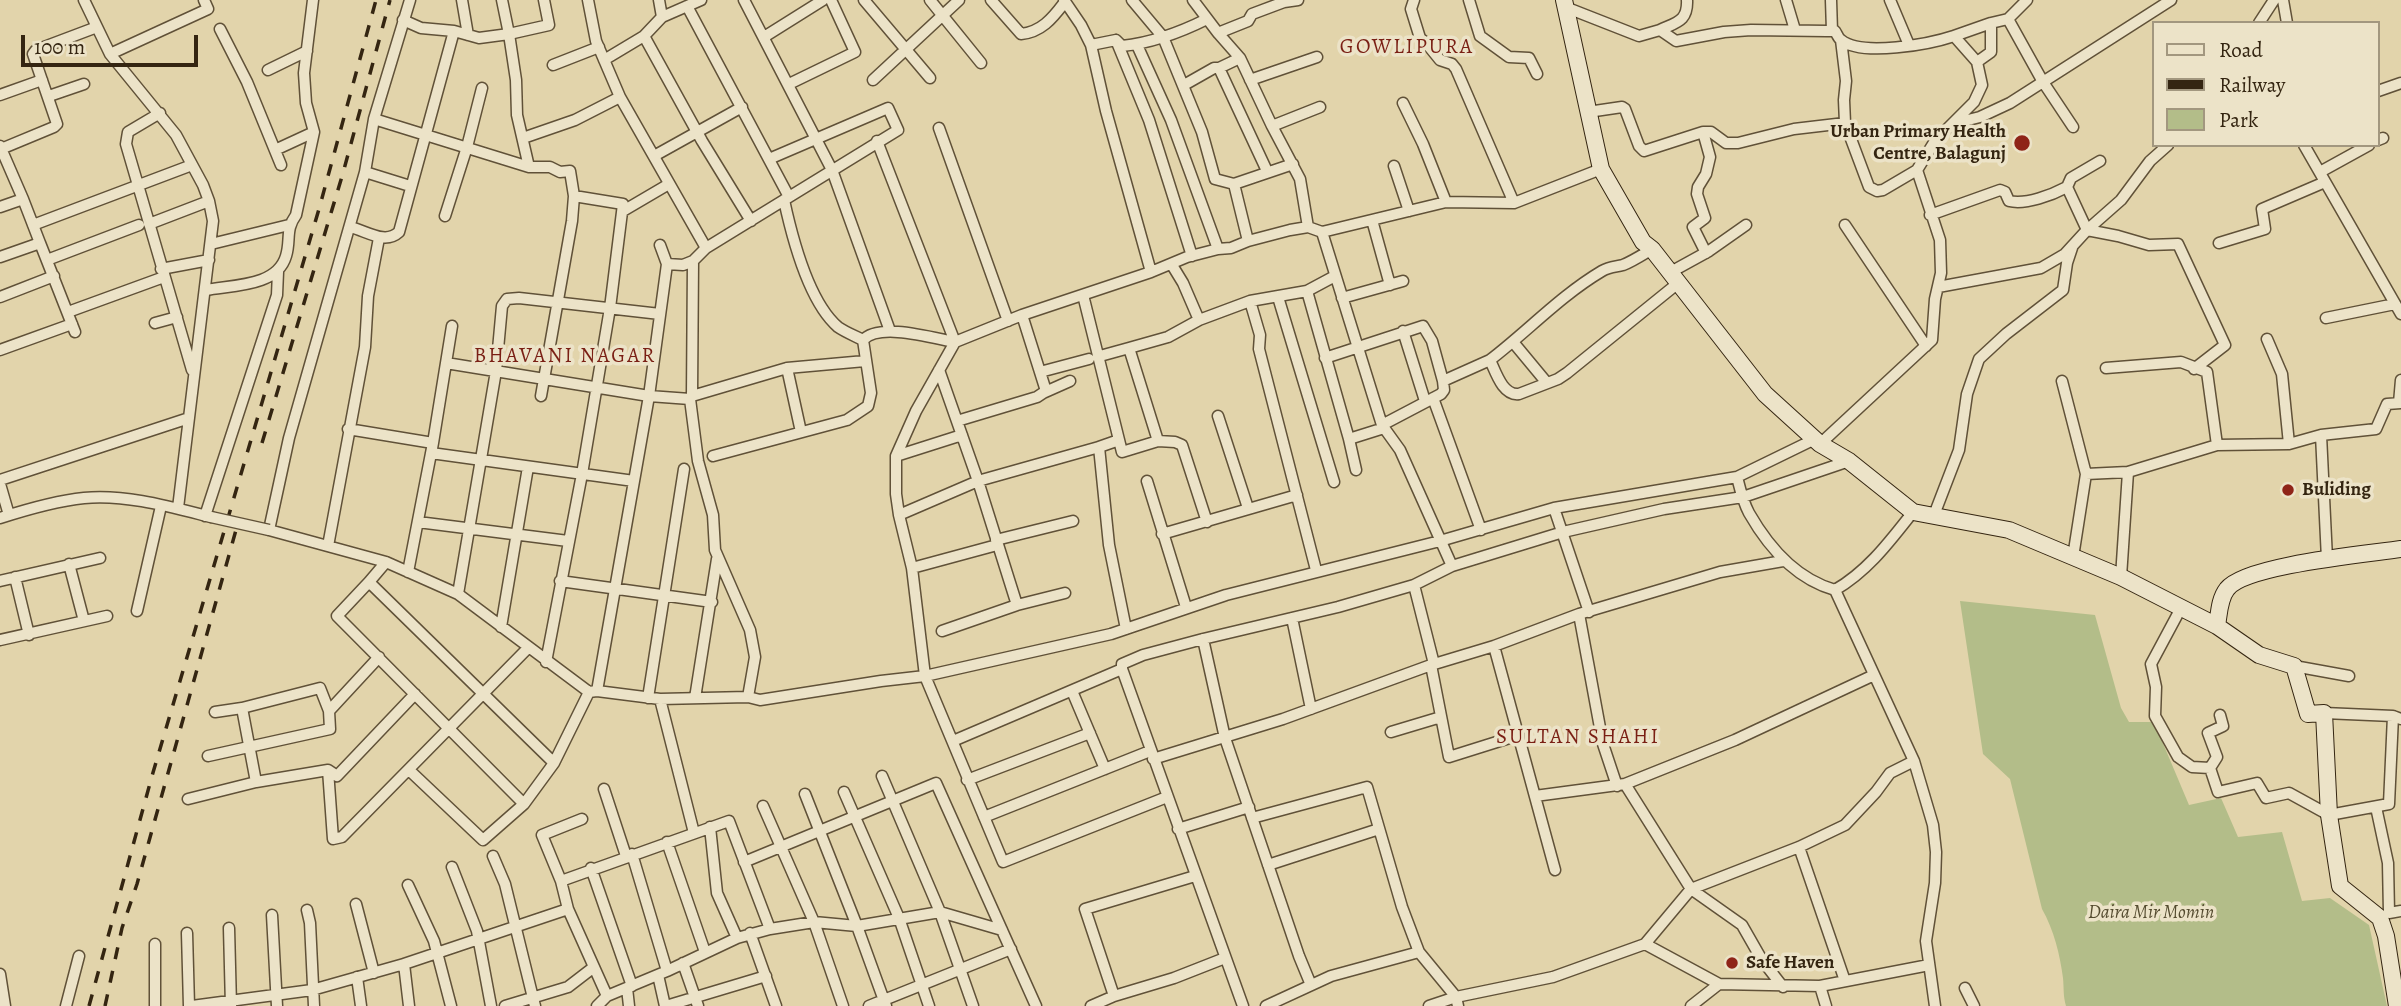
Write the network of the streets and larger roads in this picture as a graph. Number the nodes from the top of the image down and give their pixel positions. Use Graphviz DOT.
graph roads {
  1 [pos="84,0"];
  2 [pos="204,0"];
  3 [pos="313,0"];
  4 [pos="410,0"];
  5 [pos="462,0"];
  6 [pos="502,0"];
  7 [pos="544,0"];
  8 [pos="588,0"];
  9 [pos="659,0"];
  10 [pos="701,0"];
  11 [pos="744,0"];
  12 [pos="823,0"];
  13 [pos="831,0"];
  14 [pos="864,0"];
  15 [pos="930,0"];
  16 [pos="959,0"];
  17 [pos="991,0"];
  18 [pos="1132,0"];
  19 [pos="1193,0"];
  20 [pos="1298,0"];
  21 [pos="1414,0"];
  22 [pos="1469,0"];
  23 [pos="1687,0"];
  24 [pos="1786,0"];
  25 [pos="1831,0"];
  26 [pos="1891,0"];
  27 [pos="2027,0"];
  28 [pos="2171,0"];
  29 [pos="2274,0"];
  30 [pos="2283,0"];
  31 [pos="1064,1"];
  32 [pos="1284,1"];
  33 [pos="1564,4"];
  34 [pos="687,6"];
  35 [pos="941,15"];
  36 [pos="662,17"];
  37 [pos="2152,18"];
  38 [pos="1207,19"];
  39 [pos="2008,19"];
  40 [pos="403,20"];
  41 [pos="2260,21"];
  42 [pos="2287,21"];
  43 [pos="1991,23"];
  44 [pos="97,27"];
  45 [pos="220,29"];
  46 [pos="1660,30"];
  47 [pos="1795,30"];
  48 [pos="454,31"];
  49 [pos="1832,31"];
  50 [pos="1218,33"];
  51 [pos="509,34"];
  52 [pos="468,35"];
  53 [pos="644,36"];
  54 [pos="1954,36"];
  55 [pos="764,37"];
  56 [pos="1163,37"];
  57 [pos="1116,40"];
  58 [pos="1841,40"];
  59 [pos="1091,45"];
  60 [pos="1136,45"];
  61 [pos="1909,45"];
  62 [pos="599,47"];
  63 [pos="906,50"];
  64 [pos="307,51"];
  65 [pos="110,54"];
  66 [pos="1317,57"];
  67 [pos="1240,58"];
  68 [pos="604,60"];
  69 [pos="1977,62"];
  70 [pos="981,63"];
  71 [pos="553,65"];
  72 [pos="1219,68"];
  73 [pos="268,71"];
  74 [pos="1536,74"];
  75 [pos="930,78"];
  76 [pos="42,80"];
  77 [pos="873,80"];
  78 [pos="1250,80"];
  79 [pos="2043,82"];
  80 [pos="84,83"];
  81 [pos="2401,83"];
  82 [pos="789,84"];
  83 [pos="1184,85"];
  84 [pos="482,88"];
  85 [pos="2380,90"];
  86 [pos="0,95"];
  87 [pos="49,96"];
  88 [pos="620,97"];
  89 [pos="1403,103"];
  90 [pos="742,107"];
  91 [pos="1320,107"];
  92 [pos="1588,112"];
  93 [pos="160,113"];
  94 [pos="374,119"];
  95 [pos="1845,123"];
  96 [pos="1955,123"];
  97 [pos="1272,126"];
  98 [pos="2074,127"];
  99 [pos="939,128"];
  100 [pos="313,132"];
  101 [pos="697,132"];
  102 [pos="1703,132"];
  103 [pos="425,133"];
  104 [pos="523,138"];
  105 [pos="817,138"];
  106 [pos="877,141"];
  107 [pos="467,147"];
  108 [pos="2166,147"];
  109 [pos="2305,147"];
  110 [pos="2366,147"];
  111 [pos="1,148"];
  112 [pos="275,150"];
  113 [pos="654,156"];
  114 [pos="769,159"];
  115 [pos="2100,161"];
  116 [pos="1293,164"];
  117 [pos="192,165"];
  118 [pos="281,165"];
  119 [pos="1394,166"];
  120 [pos="529,167"];
  121 [pos="1601,169"];
  122 [pos="832,170"];
  123 [pos="1917,170"];
  124 [pos="1266,171"];
  125 [pos="365,172"];
  126 [pos="2323,177"];
  127 [pos="669,184"];
  128 [pos="1234,184"];
  129 [pos="136,185"];
  130 [pos="410,186"];
  131 [pos="2067,187"];
  132 [pos="574,196"];
  133 [pos="23,198"];
  134 [pos="786,199"];
  135 [pos="209,201"];
  136 [pos="1446,202"];
  137 [pos="1514,204"];
  138 [pos="0,207"];
  139 [pos="623,211"];
  140 [pos="1409,211"];
  141 [pos="1930,215"];
  142 [pos="445,216"];
  143 [pos="1372,220"];
  144 [pos="751,221"];
  145 [pos="144,224"];
  146 [pos="33,225"];
  147 [pos="289,225"];
  148 [pos="1746,225"];
  149 [pos="1845,225"];
  150 [pos="350,227"];
  151 [pos="1308,227"];
  152 [pos="2087,230"];
  153 [pos="1322,232"];
  154 [pos="379,237"];
  155 [pos="1248,240"];
  156 [pos="40,243"];
  157 [pos="2219,243"];
  158 [pos="211,244"];
  159 [pos="660,245"];
  160 [pos="706,248"];
  161 [pos="2072,248"];
  162 [pos="1218,249"];
  163 [pos="1652,249"];
  164 [pos="1706,253"];
  165 [pos="1192,256"];
  166 [pos="0,257"];
  167 [pos="47,260"];
  168 [pos="209,260"];
  169 [pos="693,261"];
  170 [pos="667,264"];
  171 [pos="1172,265"];
  172 [pos="278,272"];
  173 [pos="1151,272"];
  174 [pos="163,273"];
  175 [pos="54,276"];
  176 [pos="1335,276"];
  177 [pos="1673,278"];
  178 [pos="1403,281"];
  179 [pos="1390,285"];
  180 [pos="1938,287"];
  181 [pos="206,290"];
  182 [pos="1307,291"];
  183 [pos="1083,295"];
  184 [pos="0,297"];
  185 [pos="1278,297"];
  186 [pos="1342,298"];
  187 [pos="557,301"];
  188 [pos="1250,301"];
  189 [pos="610,308"];
  190 [pos="2398,309"];
  191 [pos="68,312"];
  192 [pos="660,314"];
  193 [pos="1022,315"];
  194 [pos="177,317"];
  195 [pos="2326,318"];
  196 [pos="1199,320"];
  197 [pos="1008,321"];
  198 [pos="155,323"];
  199 [pos="452,326"];
  200 [pos="890,331"];
  201 [pos="1403,331"];
  202 [pos="2267,339"];
  203 [pos="863,341"];
  204 [pos="955,342"];
  205 [pos="1513,342"];
  206 [pos="1357,346"];
  207 [pos="1926,346"];
  208 [pos="1129,348"];
  209 [pos="0,350"];
  210 [pos="1094,357"];
  211 [pos="1325,358"];
  212 [pos="1490,360"];
  213 [pos="865,362"];
  214 [pos="446,363"];
  215 [pos="787,368"];
  216 [pos="2106,368"];
  217 [pos="2194,369"];
  218 [pos="939,370"];
  219 [pos="496,371"];
  220 [pos="1040,372"];
  221 [pos="194,376"];
  222 [pos="544,379"];
  223 [pos="2401,380"];
  224 [pos="1070,381"];
  225 [pos="1443,381"];
  226 [pos="2062,381"];
  227 [pos="1547,383"];
  228 [pos="596,387"];
  229 [pos="1043,393"];
  230 [pos="541,396"];
  231 [pos="649,397"];
  232 [pos="691,397"];
  233 [pos="1429,400"];
  234 [pos="2400,403"];
  235 [pos="1218,416"];
  236 [pos="189,418"];
  237 [pos="957,421"];
  238 [pos="1383,427"];
  239 [pos="348,429"];
  240 [pos="801,432"];
  241 [pos="962,435"];
  242 [pos="2322,435"];
  243 [pos="1349,439"];
  244 [pos="1119,440"];
  245 [pos="1158,441"];
  246 [pos="1818,441"];
  247 [pos="2217,444"];
  248 [pos="2289,444"];
  249 [pos="1099,447"];
  250 [pos="432,448"];
  251 [pos="713,456"];
  252 [pos="896,456"];
  253 [pos="480,460"];
  254 [pos="1849,461"];
  255 [pos="528,467"];
  256 [pos="684,468"];
  257 [pos="1356,470"];
  258 [pos="2128,472"];
  259 [pos="582,474"];
  260 [pos="2086,474"];
  261 [pos="1737,477"];
  262 [pos="634,481"];
  263 [pos="978,481"];
  264 [pos="1147,481"];
  265 [pos="0,482"];
  266 [pos="1334,482"];
  267 [pos="1297,495"];
  268 [pos="1743,497"];
  269 [pos="161,506"];
  270 [pos="178,508"];
  271 [pos="1248,508"];
  272 [pos="1554,508"];
  273 [pos="1913,512"];
  274 [pos="899,515"];
  275 [pos="1934,515"];
  276 [pos="208,516"];
  277 [pos="4,517"];
  278 [pos="1073,521"];
  279 [pos="1207,522"];
  280 [pos="418,523"];
  281 [pos="469,529"];
  282 [pos="269,530"];
  283 [pos="1480,530"];
  284 [pos="1563,532"];
  285 [pos="1162,534"];
  286 [pos="518,535"];
  287 [pos="568,541"];
  288 [pos="1440,541"];
  289 [pos="996,543"];
  290 [pos="328,546"];
  291 [pos="2401,549"];
  292 [pos="2073,557"];
  293 [pos="100,558"];
  294 [pos="718,559"];
  295 [pos="2327,559"];
  296 [pos="1783,561"];
  297 [pos="386,562"];
  298 [pos="69,564"];
  299 [pos="1452,566"];
  300 [pos="912,568"];
  301 [pos="1317,570"];
  302 [pos="408,572"];
  303 [pos="2121,577"];
  304 [pos="15,578"];
  305 [pos="0,581"];
  306 [pos="560,581"];
  307 [pos="369,582"];
  308 [pos="1414,585"];
  309 [pos="615,589"];
  310 [pos="1836,590"];
  311 [pos="1065,593"];
  312 [pos="458,594"];
  313 [pos="664,596"];
  314 [pos="712,602"];
  315 [pos="1017,605"];
  316 [pos="1186,607"];
  317 [pos="2181,608"];
  318 [pos="137,611"];
  319 [pos="1584,613"];
  320 [pos="107,616"];
  321 [pos="1292,618"];
  322 [pos="84,621"];
  323 [pos="2217,626"];
  324 [pos="501,627"];
  325 [pos="1126,629"];
  326 [pos="942,631"];
  327 [pos="29,635"];
  328 [pos="1203,639"];
  329 [pos="0,640"];
  330 [pos="1494,646"];
  331 [pos="528,648"];
  332 [pos="379,657"];
  333 [pos="546,662"];
  334 [pos="1432,664"];
  335 [pos="2294,666"];
  336 [pos="1122,669"];
  337 [pos="1874,675"];
  338 [pos="925,676"];
  339 [pos="2349,676"];
  340 [pos="593,691"];
  341 [pos="1072,691"];
  342 [pos="484,693"];
  343 [pos="415,694"];
  344 [pos="748,697"];
  345 [pos="648,698"];
  346 [pos="695,698"];
  347 [pos="660,699"];
  348 [pos="243,708"];
  349 [pos="1311,709"];
  350 [pos="215,712"];
  351 [pos="329,712"];
  352 [pos="2324,713"];
  353 [pos="2220,715"];
  354 [pos="1441,717"];
  355 [pos="2397,717"];
  356 [pos="450,728"];
  357 [pos="1391,732"];
  358 [pos="1090,733"];
  359 [pos="1519,735"];
  360 [pos="1225,738"];
  361 [pos="953,741"];
  362 [pos="250,747"];
  363 [pos="1152,755"];
  364 [pos="208,756"];
  365 [pos="1914,761"];
  366 [pos="554,763"];
  367 [pos="2210,768"];
  368 [pos="409,769"];
  369 [pos="1105,769"];
  370 [pos="328,770"];
  371 [pos="882,776"];
  372 [pos="967,780"];
  373 [pos="256,782"];
  374 [pos="1621,785"];
  375 [pos="604,789"];
  376 [pos="844,792"];
  377 [pos="805,794"];
  378 [pos="1535,796"];
  379 [pos="1167,797"];
  380 [pos="188,799"];
  381 [pos="892,801"];
  382 [pos="524,804"];
  383 [pos="763,806"];
  384 [pos="2376,807"];
  385 [pos="1250,812"];
  386 [pos="2329,815"];
  387 [pos="855,816"];
  388 [pos="984,817"];
  389 [pos="582,819"];
  390 [pos="710,827"];
  391 [pos="1178,829"];
  392 [pos="1379,829"];
  393 [pos="819,831"];
  394 [pos="694,833"];
  395 [pos="667,842"];
  396 [pos="1798,846"];
  397 [pos="781,847"];
  398 [pos="629,855"];
  399 [pos="493,856"];
  400 [pos="744,862"];
  401 [pos="1268,866"];
  402 [pos="452,867"];
  403 [pos="591,868"];
  404 [pos="1555,870"];
  405 [pos="1195,876"];
  406 [pos="561,881"];
  407 [pos="408,885"];
  408 [pos="1691,889"];
  409 [pos="356,904"];
  410 [pos="568,909"];
  411 [pos="307,910"];
  412 [pos="2401,911"];
  413 [pos="940,912"];
  414 [pos="272,915"];
  415 [pos="2384,916"];
  416 [pos="899,918"];
  417 [pos="814,922"];
  418 [pos="517,926"];
  419 [pos="857,926"];
  420 [pos="229,928"];
  421 [pos="770,929"];
  422 [pos="1002,930"];
  423 [pos="187,933"];
  424 [pos="750,933"];
  425 [pos="737,938"];
  426 [pos="479,939"];
  427 [pos="155,944"];
  428 [pos="1645,944"];
  429 [pos="1011,948"];
  430 [pos="705,952"];
  431 [pos="1419,952"];
  432 [pos="437,953"];
  433 [pos="79,956"];
  434 [pos="1225,958"];
  435 [pos="683,963"];
  436 [pos="404,964"];
  437 [pos="1929,965"];
  438 [pos="594,967"];
  439 [pos="959,970"];
  440 [pos="374,973"];
  441 [pos="662,973"];
  442 [pos="0,974"];
  443 [pos="766,976"];
  444 [pos="357,977"];
  445 [pos="1845,981"];
  446 [pos="922,984"];
  447 [pos="1719,984"];
  448 [pos="1311,985"];
  449 [pos="1783,986"];
  450 [pos="1820,986"];
  451 [pos="629,987"];
  452 [pos="1965,988"];
  453 [pos="312,990"];
  454 [pos="607,996"];
  455 [pos="1114,996"];
  456 [pos="276,1000"];
  457 [pos="534,1002"];
  458 [pos="696,1002"];
  459 [pos="1457,1002"];
  460 [pos="231,1003"];
  461 [pos="884,1003"];
  462 [pos="1970,1005"];
  463 [pos="5,1006"];
  464 [pos="66,1006"];
  465 [pos="155,1006"];
  466 [pos="190,1006"];
  467 [pos="314,1006"];
  468 [pos="361,1006"];
  469 [pos="409,1006"];
  470 [pos="451,1006"];
  471 [pos="491,1006"];
  472 [pos="505,1006"];
  473 [pos="597,1006"];
  474 [pos="629,1006"];
  475 [pos="665,1006"];
  476 [pos="776,1006"];
  477 [pos="843,1006"];
  478 [pos="869,1006"];
  479 [pos="929,1006"];
  480 [pos="973,1006"];
  481 [pos="1036,1006"];
  482 [pos="1091,1006"];
  483 [pos="1242,1006"];
  484 [pos="1266,1006"];
  485 [pos="1429,1006"];
  486 [pos="1690,1006"];
  487 [pos="1826,1006"];
  488 [pos="1935,1006"];
  489 [pos="2397,1006"];
  1 -- 44 [label="street"];
  2 -- 65 [label="street"];
  3 -- 64 [label="street"];
  4 -- 40 [label="street"];
  5 -- 52 [label="street"];
  6 -- 51 [label="street"];
  7 -- 51 [label="street"];
  8 -- 62 [label="street"];
  9 -- 36 [label="street"];
  10 -- 34 [label="street"];
  11 -- 55 [label="street"];
  12 -- 55 [label="street"];
  13 -- 82 [label="street"];
  14 -- 63 [label="street"];
  15 -- 35 [label="street"];
  16 -- 35 [label="street"];
  17 -- 31 [label="street"];
  18 -- 56 [label="street"];
  19 -- 38 [label="street"];
  20 -- 32 [label="street"];
  21 -- 137 [label="street"];
  22 -- 74 [label="street"];
  23 -- 46 [label="street"];
  24 -- 47 [label="street"];
  25 -- 49 [label="street"];
  26 -- 61 [label="street"];
  27 -- 39 [label="street"];
  28 -- 37 [label="street"];
  29 -- 41 [label="street"];
  30 -- 42 [label="street"];
  31 -- 59 [label="street"];
  32 -- 50 [label="street"];
  33 -- 46 [label="street"];
  33 -- 92 [label="street"];
  34 -- 36 [label="street"];
  34 -- 90 [label="street"];
  35 -- 63 [label="street"];
  35 -- 70 [label="street"];
  36 -- 53 [label="street"];
  37 -- 79 [label="street"];
  38 -- 50 [label="street"];
  38 -- 56 [label="street"];
  39 -- 43 [label="street"];
  39 -- 79 [label="street"];
  40 -- 48 [label="street"];
  40 -- 94 [label="street"];
  43 -- 54 [label="street"];
  43 -- 69 [label="street"];
  44 -- 65 [label="street"];
  44 -- 76 [label="street"];
  45 -- 112 [label="street"];
  46 -- 47 [label="street"];
  47 -- 49 [label="street"];
  48 -- 52 [label="street"];
  48 -- 103 [label="street"];
  49 -- 58 [label="street"];
  50 -- 67 [label="street"];
  51 -- 52 [label="street"];
  51 -- 104 [label="street"];
  53 -- 68 [label="street"];
  53 -- 101 [label="street"];
  54 -- 61 [label="street"];
  54 -- 69 [label="street"];
  55 -- 82 [label="street"];
  56 -- 60 [label="street"];
  56 -- 83 [label="street"];
  57 -- 59 [label="street"];
  57 -- 60 [label="street"];
  57 -- 165 [label="street"];
  58 -- 61 [label="street"];
  58 -- 95 [label="street"];
  59 -- 173 [label="street"];
  60 -- 162 [label="street"];
  62 -- 68 [label="street"];
  62 -- 71 [label="street"];
  63 -- 75 [label="street"];
  63 -- 77 [label="street"];
  64 -- 73 [label="street"];
  64 -- 100 [label="street"];
  65 -- 93 [label="street"];
  66 -- 78 [label="street"];
  67 -- 72 [label="street"];
  67 -- 78 [label="street"];
  68 -- 88 [label="street"];
  69 -- 96 [label="street"];
  72 -- 83 [label="street"];
  72 -- 124 [label="street"];
  76 -- 86 [label="street"];
  76 -- 87 [label="street"];
  78 -- 97 [label="street"];
  79 -- 96 [label="street"];
  79 -- 98 [label="street"];
  80 -- 87 [label="street"];
  81 -- 85 [label="street"];
  82 -- 105 [label="street"];
  83 -- 128 [label="street"];
  84 -- 107 [label="street"];
  87 -- 111 [label="street"];
  88 -- 104 [label="street"];
  88 -- 113 [label="street"];
  89 -- 136 [label="street"];
  90 -- 101 [label="street"];
  90 -- 114 [label="street"];
  91 -- 97 [label="street"];
  92 -- 102 [label="street"];
  92 -- 121 [label="street"];
  93 -- 117 [label="street"];
  93 -- 129 [label="street"];
  94 -- 103 [label="street"];
  94 -- 125 [label="street"];
  95 -- 102 [label="street"];
  95 -- 123 [label="street"];
  96 -- 123 [label="street"];
  97 -- 116 [label="street"];
  99 -- 197 [label="street"];
  100 -- 112 [label="street"];
  100 -- 147 [label="street"];
  101 -- 113 [label="street"];
  101 -- 144 [label="street"];
  102 -- 164 [label="street"];
  103 -- 107 [label="street"];
  103 -- 130 [label="street"];
  104 -- 120 [label="street"];
  105 -- 106 [label="street"];
  105 -- 114 [label="street"];
  105 -- 122 [label="street"];
  106 -- 122 [label="street"];
  106 -- 204 [label="street"];
  107 -- 120 [label="street"];
  107 -- 142 [label="street"];
  108 -- 152 [label="street"];
  109 -- 126 [label="street"];
  110 -- 126 [label="street"];
  111 -- 133 [label="street"];
  112 -- 118 [label="street"];
  113 -- 127 [label="street"];
  114 -- 134 [label="street"];
  115 -- 131 [label="street"];
  116 -- 124 [label="street"];
  116 -- 151 [label="street"];
  117 -- 129 [label="street"];
  117 -- 135 [label="street"];
  119 -- 140 [label="street"];
  120 -- 132 [label="street"];
  121 -- 137 [label="street"];
  121 -- 163 [label="street"];
  122 -- 134 [label="street"];
  122 -- 200 [label="street"];
  123 -- 141 [label="street"];
  124 -- 128 [label="street"];
  125 -- 130 [label="street"];
  125 -- 150 [label="street"];
  126 -- 157 [label="street"];
  126 -- 190 [label="street"];
  127 -- 139 [label="street"];
  127 -- 160 [label="street"];
  128 -- 155 [label="street"];
  129 -- 145 [label="street"];
  129 -- 146 [label="street"];
  130 -- 154 [label="street"];
  131 -- 141 [label="street"];
  131 -- 152 [label="street"];
  132 -- 139 [label="street"];
  132 -- 187 [label="street"];
  133 -- 138 [label="street"];
  133 -- 146 [label="street"];
  134 -- 144 [label="street"];
  134 -- 203 [label="street"];
  135 -- 145 [label="street"];
  135 -- 158 [label="street"];
  136 -- 137 [label="street"];
  136 -- 140 [label="street"];
  139 -- 189 [label="street"];
  140 -- 143 [label="street"];
  141 -- 180 [label="street"];
  143 -- 153 [label="street"];
  143 -- 179 [label="street"];
  144 -- 160 [label="street"];
  145 -- 167 [label="street"];
  145 -- 174 [label="street"];
  146 -- 156 [label="street"];
  147 -- 158 [label="street"];
  147 -- 172 [label="street"];
  148 -- 164 [label="street"];
  149 -- 207 [label="street"];
  150 -- 154 [label="street"];
  150 -- 282 [label="street"];
  151 -- 153 [label="street"];
  151 -- 155 [label="street"];
  152 -- 161 [label="street"];
  152 -- 217 [label="street"];
  153 -- 176 [label="street"];
  154 -- 239 [label="street"];
  155 -- 162 [label="street"];
  156 -- 166 [label="street"];
  156 -- 167 [label="street"];
  158 -- 168 [label="street"];
  159 -- 170 [label="street"];
  160 -- 169 [label="street"];
  161 -- 180 [label="street"];
  161 -- 275 [label="street"];
  162 -- 165 [label="street"];
  163 -- 177 [label="street"];
  163 -- 205 [label="street"];
  164 -- 177 [label="street"];
  165 -- 171 [label="street"];
  167 -- 175 [label="street"];
  168 -- 174 [label="street"];
  168 -- 181 [label="street"];
  169 -- 170 [label="street"];
  169 -- 232 [label="street"];
  170 -- 192 [label="street"];
  171 -- 173 [label="street"];
  171 -- 196 [label="street"];
  172 -- 181 [label="street"];
  172 -- 276 [label="street"];
  173 -- 183 [label="street"];
  174 -- 191 [label="street"];
  174 -- 194 [label="street"];
  175 -- 184 [label="street"];
  175 -- 191 [label="street"];
  176 -- 182 [label="street"];
  176 -- 186 [label="street"];
  177 -- 227 [label="street"];
  177 -- 246 [label="street"];
  178 -- 179 [label="street"];
  179 -- 186 [label="street"];
  180 -- 207 [label="street"];
  181 -- 221 [label="street"];
  182 -- 185 [label="street"];
  182 -- 211 [label="street"];
  183 -- 193 [label="street"];
  183 -- 210 [label="street"];
  185 -- 188 [label="street"];
  185 -- 266 [label="street"];
  186 -- 206 [label="street"];
  187 -- 189 [label="street"];
  187 -- 219 [label="street"];
  187 -- 222 [label="street"];
  188 -- 196 [label="street"];
  188 -- 267 [label="street"];
  189 -- 192 [label="street"];
  189 -- 228 [label="street"];
  190 -- 195 [label="street"];
  191 -- 209 [label="street"];
  192 -- 231 [label="street"];
  193 -- 197 [label="street"];
  193 -- 220 [label="street"];
  194 -- 198 [label="street"];
  194 -- 221 [label="street"];
  196 -- 208 [label="street"];
  197 -- 204 [label="street"];
  199 -- 214 [label="street"];
  200 -- 203 [label="street"];
  200 -- 204 [label="street"];
  201 -- 206 [label="street"];
  201 -- 225 [label="street"];
  201 -- 233 [label="street"];
  202 -- 248 [label="street"];
  203 -- 213 [label="street"];
  204 -- 218 [label="street"];
  205 -- 212 [label="street"];
  205 -- 227 [label="street"];
  206 -- 211 [label="street"];
  206 -- 238 [label="street"];
  207 -- 246 [label="street"];
  208 -- 210 [label="street"];
  208 -- 245 [label="street"];
  210 -- 220 [label="street"];
  210 -- 244 [label="street"];
  211 -- 243 [label="street"];
  212 -- 225 [label="street"];
  212 -- 227 [label="street"];
  213 -- 215 [label="street"];
  213 -- 240 [label="street"];
  214 -- 219 [label="street"];
  214 -- 250 [label="street"];
  215 -- 232 [label="street"];
  215 -- 240 [label="street"];
  216 -- 217 [label="street"];
  217 -- 247 [label="street"];
  218 -- 237 [label="street"];
  218 -- 252 [label="street"];
  219 -- 222 [label="street"];
  219 -- 253 [label="street"];
  220 -- 229 [label="street"];
  221 -- 236 [label="street"];
  222 -- 228 [label="street"];
  222 -- 230 [label="street"];
  223 -- 234 [label="street"];
  224 -- 229 [label="street"];
  225 -- 233 [label="street"];
  226 -- 260 [label="street"];
  228 -- 231 [label="street"];
  228 -- 259 [label="street"];
  229 -- 237 [label="street"];
  231 -- 232 [label="street"];
  231 -- 262 [label="street"];
  232 -- 294 [label="street"];
  233 -- 238 [label="street"];
  233 -- 283 [label="street"];
  234 -- 242 [label="street"];
  235 -- 271 [label="street"];
  236 -- 265 [label="street"];
  236 -- 270 [label="street"];
  237 -- 241 [label="street"];
  238 -- 243 [label="street"];
  238 -- 288 [label="street"];
  239 -- 250 [label="street"];
  239 -- 290 [label="street"];
  240 -- 251 [label="street"];
  241 -- 252 [label="street"];
  241 -- 263 [label="street"];
  242 -- 248 [label="street"];
  242 -- 295 [label="street"];
  243 -- 257 [label="street"];
  244 -- 245 [label="street"];
  244 -- 249 [label="street"];
  245 -- 279 [label="street"];
  246 -- 254 [label="street"];
  246 -- 261 [label="street"];
  247 -- 248 [label="street"];
  247 -- 258 [label="street"];
  249 -- 263 [label="street"];
  249 -- 325 [label="street"];
  250 -- 253 [label="street"];
  250 -- 280 [label="street"];
  252 -- 274 [label="street"];
  253 -- 255 [label="street"];
  253 -- 281 [label="street"];
  254 -- 268 [label="street"];
  254 -- 273 [label="street"];
  255 -- 259 [label="street"];
  255 -- 286 [label="street"];
  256 -- 313 [label="street"];
  258 -- 260 [label="street"];
  258 -- 303 [label="street"];
  259 -- 262 [label="street"];
  259 -- 287 [label="street"];
  260 -- 292 [label="street"];
  261 -- 268 [label="street"];
  261 -- 272 [label="street"];
  262 -- 309 [label="street"];
  263 -- 274 [label="street"];
  263 -- 289 [label="street"];
  264 -- 285 [label="street"];
  265 -- 277 [label="street"];
  267 -- 271 [label="street"];
  267 -- 301 [label="street"];
  268 -- 284 [label="street"];
  268 -- 296 [label="street"];
  269 -- 270 [label="street"];
  269 -- 277 [label="street"];
  269 -- 318 [label="street"];
  270 -- 276 [label="street"];
  271 -- 279 [label="street"];
  272 -- 283 [label="street"];
  272 -- 284 [label="street"];
  273 -- 275 [label="street"];
  273 -- 310 [label="street"];
  274 -- 300 [label="street"];
  275 -- 292 [label="street"];
  276 -- 282 [label="street, bridge"];
  278 -- 289 [label="street"];
  279 -- 285 [label="street"];
  280 -- 281 [label="street"];
  280 -- 302 [label="street"];
  281 -- 286 [label="street"];
  281 -- 312 [label="street"];
  282 -- 290 [label="street"];
  283 -- 288 [label="street"];
  284 -- 299 [label="street"];
  284 -- 319 [label="street"];
  285 -- 316 [label="street"];
  286 -- 287 [label="street"];
  286 -- 324 [label="street"];
  287 -- 306 [label="street"];
  288 -- 299 [label="street"];
  288 -- 301 [label="street"];
  289 -- 300 [label="street"];
  289 -- 315 [label="street"];
  290 -- 297 [label="street"];
  291 -- 295 [label="street"];
  292 -- 303 [label="street"];
  293 -- 298 [label="street"];
  294 -- 314 [label="street"];
  294 -- 344 [label="street"];
  295 -- 323 [label="street"];
  296 -- 310 [label="street"];
  296 -- 319 [label="street"];
  297 -- 302 [label="street"];
  297 -- 307 [label="street"];
  298 -- 304 [label="street"];
  298 -- 322 [label="street"];
  299 -- 308 [label="street"];
  300 -- 338 [label="street"];
  301 -- 316 [label="street"];
  302 -- 312 [label="street"];
  303 -- 317 [label="street"];
  304 -- 305 [label="street"];
  304 -- 327 [label="street"];
  306 -- 309 [label="street"];
  306 -- 333 [label="street"];
  307 -- 332 [label="street"];
  307 -- 342 [label="street"];
  308 -- 321 [label="street"];
  308 -- 334 [label="street"];
  309 -- 313 [label="street"];
  309 -- 340 [label="street"];
  310 -- 337 [label="street"];
  311 -- 315 [label="street"];
  312 -- 324 [label="street"];
  313 -- 314 [label="street"];
  313 -- 345 [label="street"];
  314 -- 346 [label="street"];
  315 -- 326 [label="street"];
  316 -- 325 [label="street"];
  317 -- 323 [label="street"];
  317 -- 367 [label="street"];
  319 -- 330 [label="street"];
  319 -- 374 [label="street"];
  320 -- 322 [label="street"];
  321 -- 328 [label="street"];
  321 -- 349 [label="street"];
  322 -- 327 [label="street"];
  323 -- 335 [label="street"];
  324 -- 331 [label="street"];
  325 -- 338 [label="street"];
  327 -- 329 [label="street"];
  328 -- 336 [label="street"];
  328 -- 360 [label="street"];
  330 -- 334 [label="street"];
  330 -- 359 [label="street"];
  331 -- 333 [label="street"];
  331 -- 342 [label="street"];
  332 -- 343 [label="street"];
  332 -- 351 [label="street"];
  333 -- 340 [label="street"];
  334 -- 349 [label="street"];
  334 -- 354 [label="street"];
  335 -- 339 [label="street"];
  335 -- 352 [label="street"];
  336 -- 341 [label="street"];
  336 -- 363 [label="street"];
  337 -- 365 [label="street"];
  337 -- 374 [label="street"];
  338 -- 344 [label="street"];
  338 -- 361 [label="street"];
  340 -- 345 [label="street"];
  340 -- 366 [label="street"];
  341 -- 358 [label="street"];
  341 -- 361 [label="street"];
  342 -- 356 [label="street"];
  342 -- 366 [label="street"];
  343 -- 356 [label="street"];
  343 -- 370 [label="street"];
  344 -- 346 [label="street"];
  345 -- 347 [label="street"];
  346 -- 347 [label="street"];
  347 -- 394 [label="street"];
  348 -- 350 [label="street"];
  348 -- 351 [label="street"];
  348 -- 362 [label="street"];
  349 -- 360 [label="street"];
  351 -- 362 [label="street"];
  352 -- 355 [label="street"];
  352 -- 386 [label="street"];
  353 -- 367 [label="street"];
  354 -- 357 [label="street"];
  354 -- 359 [label="street"];
  355 -- 384 [label="street"];
  356 -- 368 [label="street"];
  356 -- 382 [label="street"];
  358 -- 369 [label="street"];
  358 -- 372 [label="street"];
  359 -- 378 [label="street"];
  360 -- 363 [label="street"];
  360 -- 385 [label="street"];
  361 -- 372 [label="street"];
  362 -- 364 [label="street"];
  362 -- 373 [label="street"];
  363 -- 369 [label="street"];
  363 -- 379 [label="street"];
  365 -- 396 [label="street"];
  365 -- 437 [label="street"];
  366 -- 382 [label="street"];
  367 -- 386 [label="street"];
  368 -- 370 [label="street"];
  368 -- 382 [label="street"];
  369 -- 388 [label="street"];
  370 -- 373 [label="street"];
  371 -- 381 [label="street"];
  372 -- 388 [label="street"];
  373 -- 380 [label="street"];
  374 -- 378 [label="street"];
  374 -- 408 [label="street"];
  375 -- 398 [label="street"];
  376 -- 387 [label="street"];
  377 -- 393 [label="street"];
  378 -- 404 [label="street"];
  379 -- 388 [label="street"];
  379 -- 391 [label="street"];
  381 -- 387 [label="street"];
  381 -- 413 [label="street"];
  381 -- 422 [label="street"];
  383 -- 397 [label="street"];
  384 -- 386 [label="street"];
  384 -- 415 [label="street"];
  385 -- 391 [label="street"];
  385 -- 392 [label="street"];
  385 -- 401 [label="street"];
  386 -- 415 [label="street"];
  387 -- 393 [label="street"];
  387 -- 416 [label="street"];
  389 -- 406 [label="street"];
  390 -- 394 [label="street"];
  390 -- 400 [label="street"];
  390 -- 425 [label="street"];
  391 -- 405 [label="street"];
  392 -- 401 [label="street"];
  392 -- 431 [label="street"];
  393 -- 397 [label="street"];
  393 -- 419 [label="street"];
  394 -- 395 [label="street"];
  395 -- 398 [label="street"];
  395 -- 430 [label="street"];
  396 -- 408 [label="street"];
  396 -- 445 [label="street"];
  397 -- 400 [label="street"];
  397 -- 417 [label="street"];
  398 -- 403 [label="street"];
  398 -- 441 [label="street"];
  399 -- 418 [label="street"];
  400 -- 421 [label="street"];
  401 -- 448 [label="street"];
  402 -- 426 [label="street"];
  403 -- 406 [label="street"];
  403 -- 451 [label="street"];
  405 -- 434 [label="street"];
  405 -- 455 [label="street"];
  406 -- 410 [label="street"];
  407 -- 432 [label="street"];
  408 -- 428 [label="street"];
  408 -- 449 [label="street"];
  409 -- 440 [label="street"];
  410 -- 418 [label="street"];
  410 -- 438 [label="street"];
  411 -- 453 [label="street"];
  412 -- 415 [label="street"];
  413 -- 416 [label="street"];
  413 -- 422 [label="street"];
  413 -- 439 [label="street"];
  414 -- 456 [label="street"];
  415 -- 489 [label="street"];
  416 -- 419 [label="street"];
  416 -- 446 [label="street"];
  417 -- 419 [label="street"];
  417 -- 421 [label="street"];
  417 -- 477 [label="street"];
  418 -- 426 [label="street"];
  418 -- 457 [label="street"];
  419 -- 461 [label="street"];
  420 -- 460 [label="street"];
  421 -- 424 [label="street"];
  422 -- 429 [label="street"];
  423 -- 466 [label="street"];
  424 -- 425 [label="street"];
  424 -- 443 [label="street"];
  425 -- 430 [label="street"];
  426 -- 432 [label="street"];
  426 -- 471 [label="street"];
  427 -- 465 [label="street"];
  428 -- 447 [label="street"];
  428 -- 459 [label="street"];
  429 -- 439 [label="street"];
  429 -- 481 [label="street"];
  430 -- 435 [label="street"];
  431 -- 448 [label="street"];
  431 -- 459 [label="street"];
  432 -- 436 [label="street"];
  432 -- 470 [label="street"];
  433 -- 464 [label="street"];
  434 -- 455 [label="street"];
  434 -- 483 [label="street"];
  435 -- 441 [label="street"];
  435 -- 458 [label="street"];
  436 -- 440 [label="street"];
  436 -- 469 [label="street"];
  437 -- 445 [label="street"];
  437 -- 488 [label="street"];
  438 -- 454 [label="street"];
  438 -- 457 [label="street"];
  439 -- 446 [label="street"];
  439 -- 480 [label="street"];
  440 -- 444 [label="street"];
  441 -- 451 [label="street"];
  441 -- 475 [label="street"];
  442 -- 463 [label="street"];
  443 -- 458 [label="street"];
  443 -- 476 [label="street"];
  444 -- 453 [label="street"];
  444 -- 468 [label="street"];
  445 -- 450 [label="street"];
  446 -- 461 [label="street"];
  446 -- 479 [label="street"];
  447 -- 449 [label="street"];
  447 -- 486 [label="street"];
  448 -- 484 [label="street"];
  449 -- 450 [label="street"];
  450 -- 487 [label="street"];
  451 -- 454 [label="street"];
  451 -- 474 [label="street"];
  452 -- 462 [label="street"];
  453 -- 456 [label="street"];
  453 -- 467 [label="street"];
  454 -- 473 [label="street"];
  455 -- 482 [label="street"];
  456 -- 460 [label="street"];
  457 -- 472 [label="street"];
  458 -- 475 [label="street"];
  459 -- 485 [label="street"];
  460 -- 466 [label="street"];
  461 -- 478 [label="street"];
}
